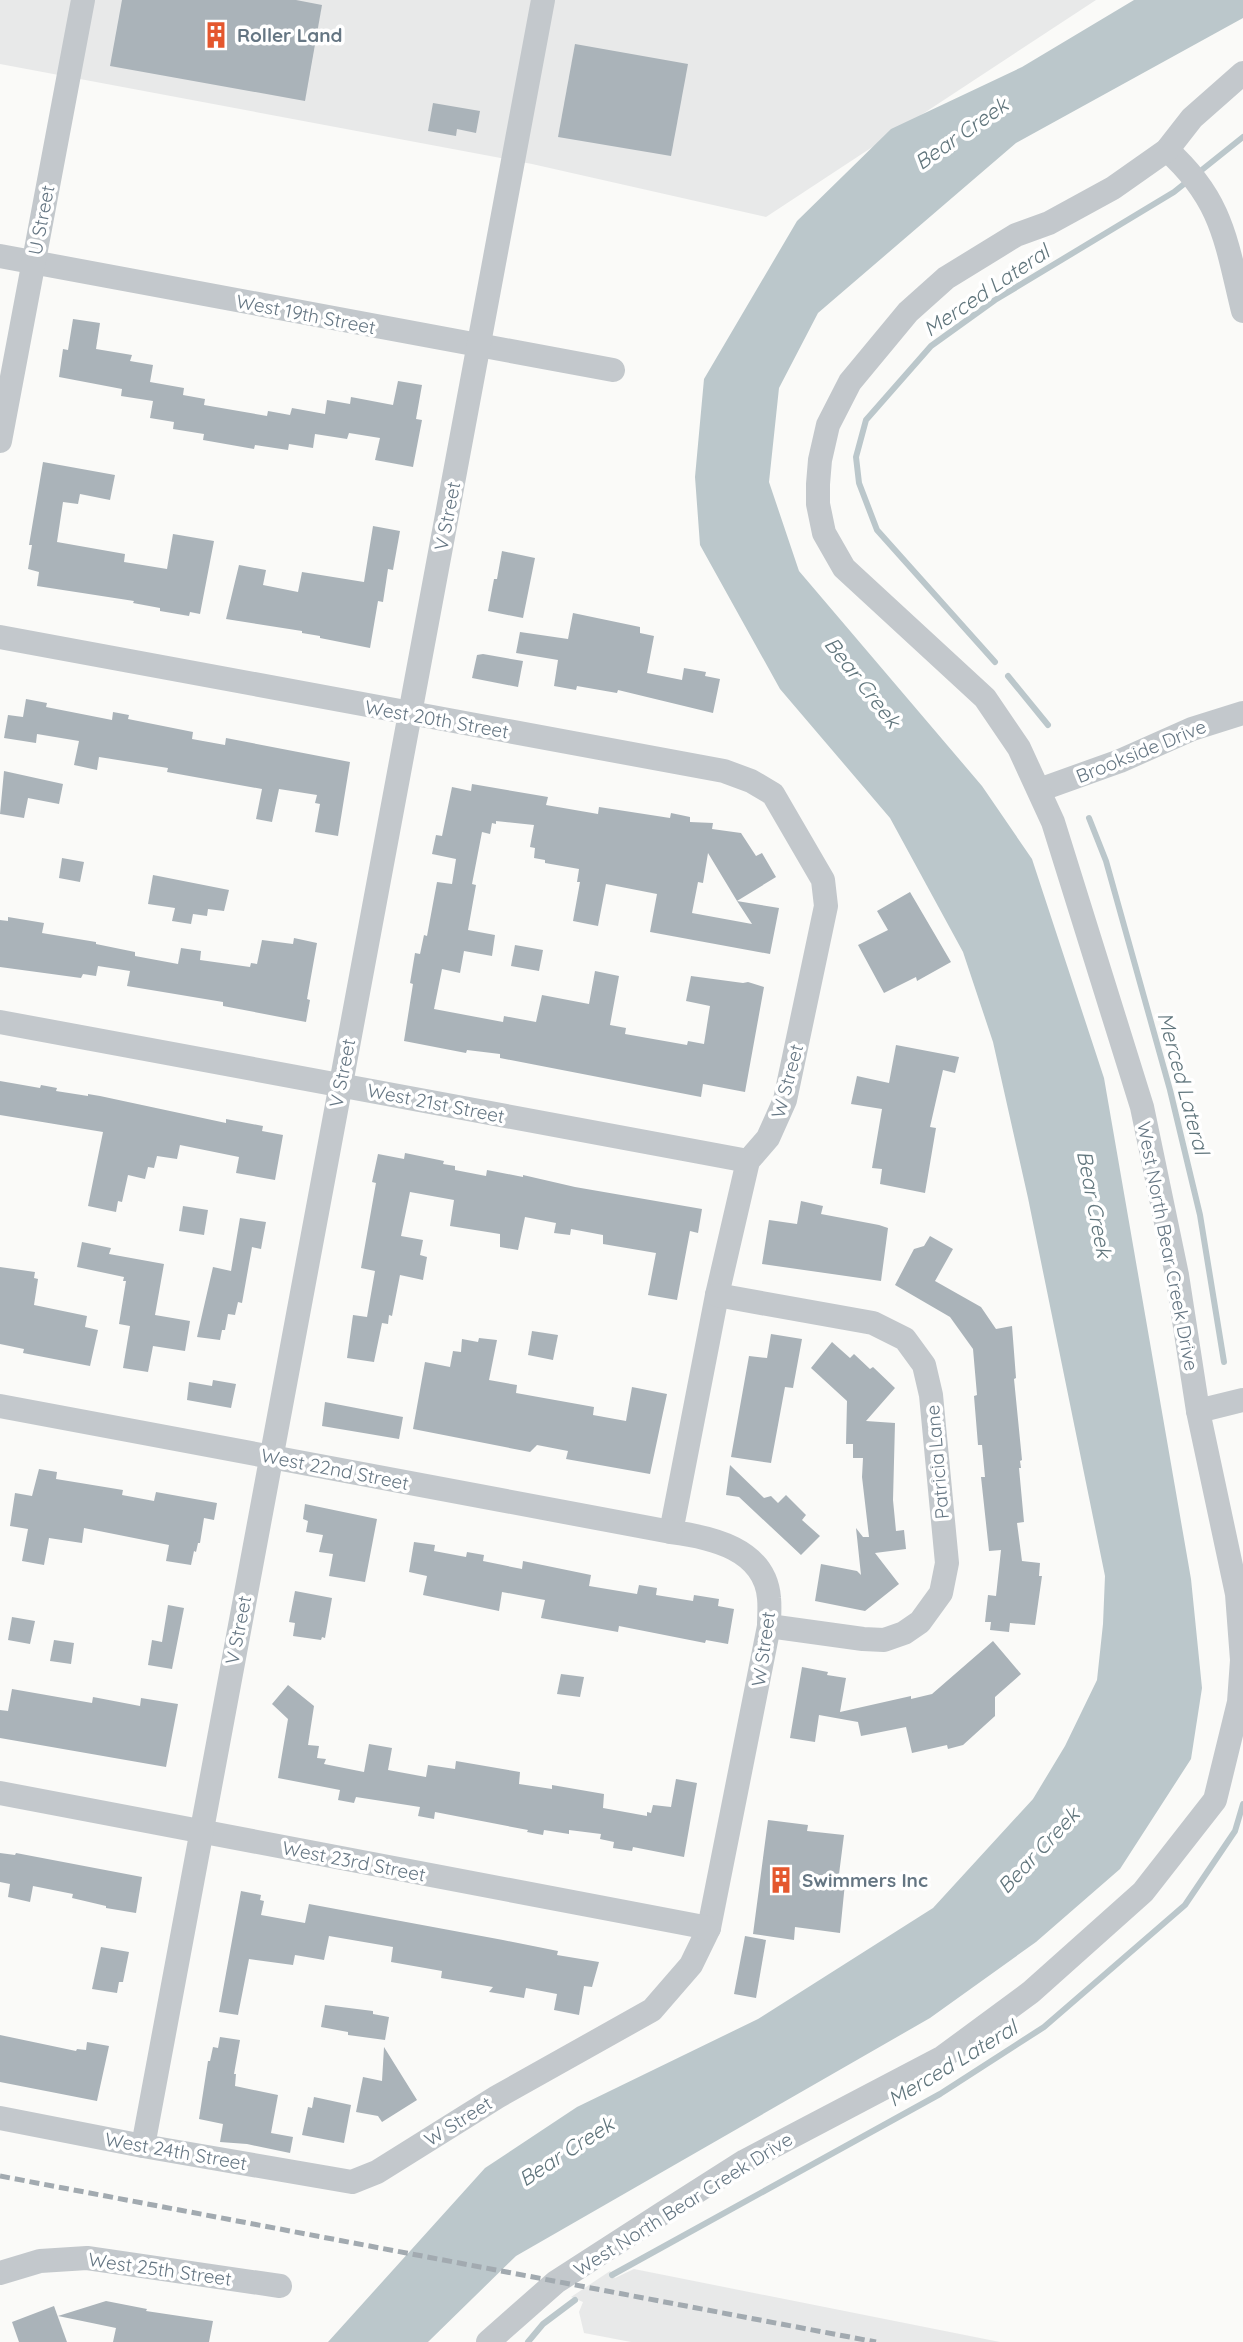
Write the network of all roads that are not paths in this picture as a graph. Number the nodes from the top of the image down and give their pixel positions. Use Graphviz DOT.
graph roads {
  1 [pos="83,0"];
  2 [pos="543,0"];
  3 [pos="1243,73"];
  4 [pos="1167,150"];
  5 [pos="0,256"];
  6 [pos="33,262"];
  7 [pos="1243,311"];
  8 [pos="479,346"];
  9 [pos="613,370"];
  10 [pos="0,441"];
  11 [pos="0,637"];
  12 [pos="1243,713"];
  13 [pos="410,715"];
  14 [pos="1040,790"];
  15 [pos="823,880"];
  16 [pos="0,1022"];
  17 [pos="340,1085"];
  18 [pos="748,1161"];
  19 [pos="717,1295"];
  20 [pos="1243,1400"];
  21 [pos="0,1406"];
  22 [pos="1198,1412"];
  23 [pos="271,1457"];
  24 [pos="671,1532"];
  25 [pos="769,1626"];
  26 [pos="0,1793"];
  27 [pos="200,1831"];
  28 [pos="709,1928"];
  29 [pos="0,2118"];
  30 [pos="143,2146"];
  31 [pos="352,2182"];
  32 [pos="0,2273"];
  33 [pos="280,2286"];
  34 [pos="488,2342"];
  1 -- 6 [label="street, U Street"];
  2 -- 8 [label="street, V Street"];
  3 -- 4 [label="street, West North Bear Creek Drive"];
  4 -- 7 [label="street"];
  4 -- 14 [label="street, West North Bear Creek Drive"];
  5 -- 6 [label="street, West 19th Street"];
  6 -- 8 [label="street, West 19th Street"];
  6 -- 10 [label="street, U Street"];
  8 -- 9 [label="street, West 19th Street"];
  8 -- 13 [label="street, V Street"];
  11 -- 13 [label="street, West 20th Street"];
  12 -- 14 [label="street, Brookside Drive"];
  13 -- 15 [label="street, West 20th Street"];
  13 -- 17 [label="street, V Street"];
  14 -- 22 [label="street, West North Bear Creek Drive"];
  15 -- 18 [label="street, W Street"];
  16 -- 17 [label="street, West 21st Street"];
  17 -- 18 [label="street, West 21st Street"];
  17 -- 23 [label="street, V Street"];
  18 -- 19 [label="street, W Street"];
  19 -- 24 [label="street, W Street"];
  19 -- 25 [label="street, Patricia Lane"];
  20 -- 22 [label="street"];
  21 -- 23 [label="street, West 22nd Street"];
  22 -- 34 [label="street, West North Bear Creek Drive"];
  23 -- 24 [label="street, West 22nd Street"];
  23 -- 27 [label="street, V Street"];
  24 -- 25 [label="street, W Street"];
  25 -- 28 [label="street, W Street"];
  26 -- 27 [label="street, West 23rd Street"];
  27 -- 28 [label="street, West 23rd Street"];
  27 -- 30 [label="street, V Street"];
  28 -- 31 [label="street, W Street"];
  29 -- 30 [label="street, West 24th Street"];
  30 -- 31 [label="street, West 24th Street"];
  32 -- 33 [label="street, West 25th Street"];
}
